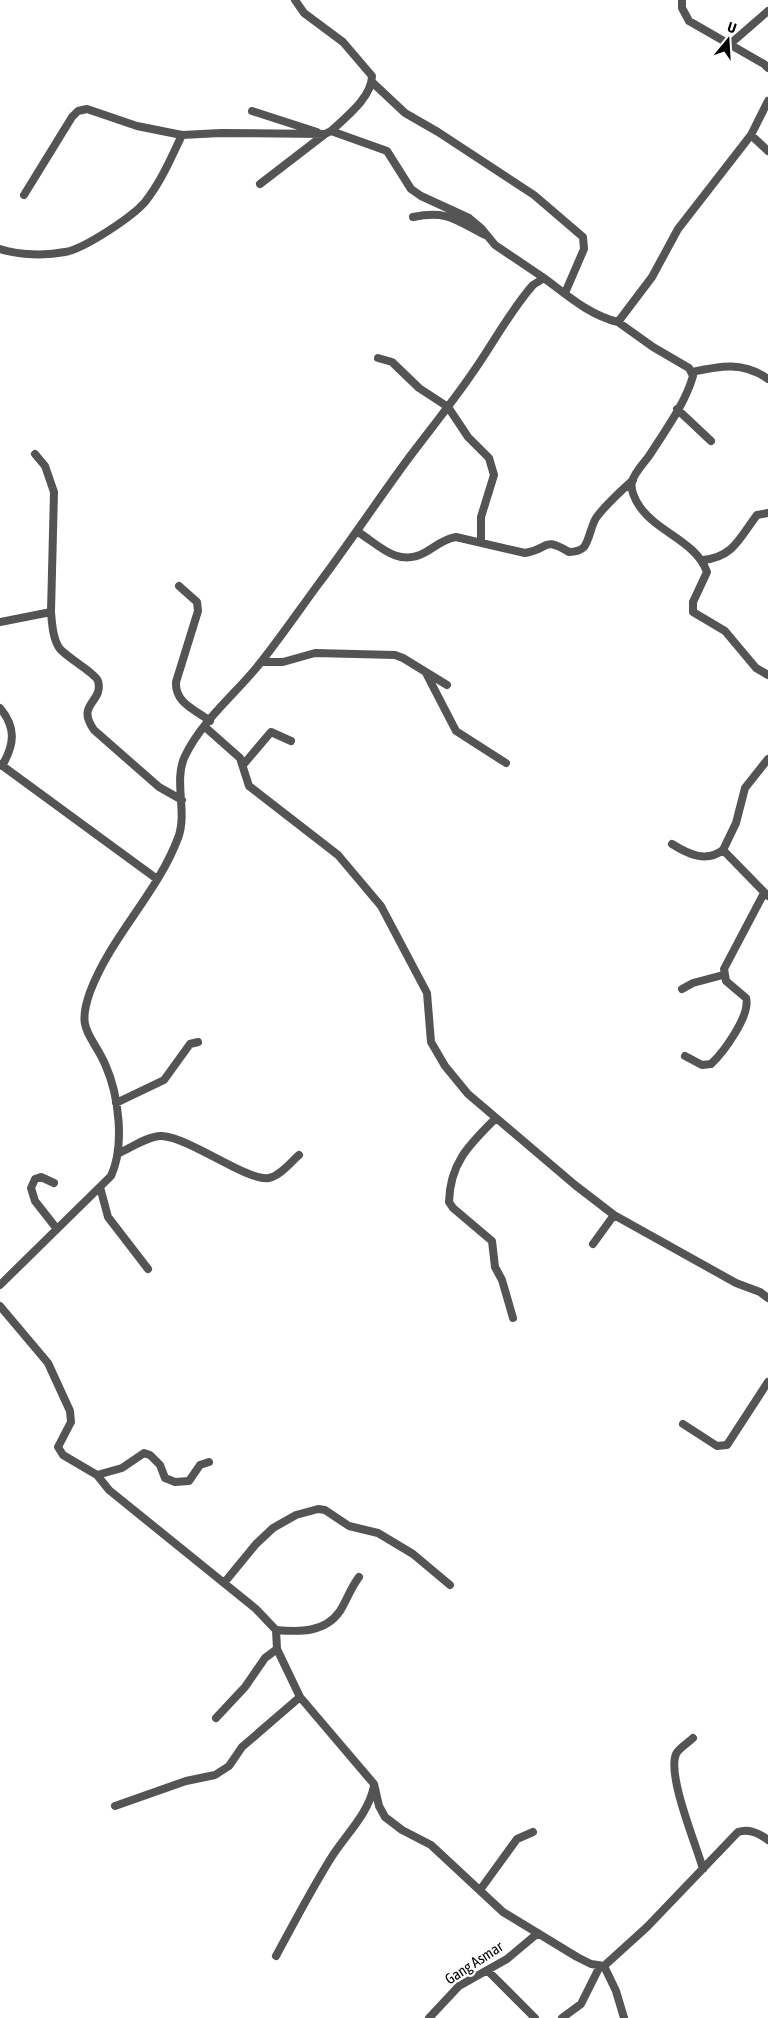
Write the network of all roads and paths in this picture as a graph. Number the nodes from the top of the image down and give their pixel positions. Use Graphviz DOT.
graph roads {
  1 [pos="295,0"];
  2 [pos="682,0"];
  3 [pos="768,11"];
  4 [pos="729,45"];
  5 [pos="768,68"];
  6 [pos="372,82"];
  7 [pos="768,101"];
  8 [pos="252,110"];
  9 [pos="326,133"];
  10 [pos="182,135"];
  11 [pos="751,135"];
  12 [pos="768,151"];
  13 [pos="260,184"];
  14 [pos="24,196"];
  15 [pos="413,217"];
  16 [pos="487,236"];
  17 [pos="0,249"];
  18 [pos="544,278"];
  19 [pos="565,293"];
  20 [pos="618,322"];
  21 [pos="378,358"];
  22 [pos="692,372"];
  23 [pos="768,379"];
  24 [pos="448,407"];
  25 [pos="678,409"];
  26 [pos="711,441"];
  27 [pos="35,454"];
  28 [pos="632,480"];
  29 [pos="768,513"];
  30 [pos="358,532"];
  31 [pos="481,539"];
  32 [pos="703,560"];
  33 [pos="180,586"];
  34 [pos="50,612"];
  35 [pos="0,622"];
  36 [pos="261,662"];
  37 [pos="426,673"];
  38 [pos="768,675"];
  39 [pos="447,685"];
  40 [pos="0,708"];
  41 [pos="208,724"];
  42 [pos="291,741"];
  43 [pos="768,759"];
  44 [pos="506,763"];
  45 [pos="1,765"];
  46 [pos="242,765"];
  47 [pos="182,800"];
  48 [pos="672,844"];
  49 [pos="723,850"];
  50 [pos="157,879"];
  51 [pos="766,895"];
  52 [pos="723,975"];
  53 [pos="682,990"];
  54 [pos="198,1042"];
  55 [pos="685,1056"];
  56 [pos="116,1104"];
  57 [pos="496,1118"];
  58 [pos="119,1153"];
  59 [pos="299,1154"];
  60 [pos="54,1183"];
  61 [pos="100,1187"];
  62 [pos="614,1215"];
  63 [pos="57,1229"];
  64 [pos="593,1244"];
  65 [pos="148,1268"];
  66 [pos="0,1285"];
  67 [pos="768,1298"];
  68 [pos="0,1306"];
  69 [pos="513,1318"];
  70 [pos="768,1382"];
  71 [pos="683,1424"];
  72 [pos="209,1462"];
  73 [pos="97,1475"];
  74 [pos="359,1577"];
  75 [pos="224,1583"];
  76 [pos="450,1585"];
  77 [pos="276,1630"];
  78 [pos="277,1649"];
  79 [pos="300,1697"];
  80 [pos="216,1718"];
  81 [pos="693,1738"];
  82 [pos="374,1784"];
  83 [pos="115,1806"];
  84 [pos="533,1832"];
  85 [pos="768,1840"];
  86 [pos="703,1869"];
  87 [pos="480,1890"];
  88 [pos="538,1933"];
  89 [pos="276,1956"];
  90 [pos="602,1966"];
  91 [pos="488,1971"];
  92 [pos="429,2018"];
  93 [pos="535,2018"];
  94 [pos="562,2018"];
  95 [pos="624,2018"];
  1 -- 6 [label="street"];
  2 -- 4 [label="street"];
  3 -- 4 [label="street"];
  4 -- 5 [label="street"];
  6 -- 9 [label="street"];
  6 -- 19 [label="street"];
  7 -- 11 [label="street"];
  8 -- 9 [label="street"];
  9 -- 10 [label="street"];
  9 -- 13 [label="street"];
  9 -- 16 [label="street"];
  10 -- 14 [label="street"];
  10 -- 17 [label="street"];
  11 -- 12 [label="street"];
  11 -- 20 [label="street"];
  15 -- 16 [label="street"];
  16 -- 18 [label="street"];
  18 -- 19 [label="street"];
  18 -- 24 [label="street"];
  19 -- 20 [label="street"];
  20 -- 22 [label="street"];
  21 -- 24 [label="street"];
  22 -- 23 [label="street"];
  22 -- 25 [label="street"];
  24 -- 30 [label="street"];
  24 -- 31 [label="street"];
  25 -- 26 [label="street"];
  25 -- 28 [label="street"];
  27 -- 34 [label="street"];
  28 -- 31 [label="street"];
  28 -- 32 [label="street"];
  29 -- 32 [label="street"];
  30 -- 31 [label="street"];
  30 -- 36 [label="street"];
  32 -- 38 [label="street"];
  33 -- 41 [label="street"];
  34 -- 35 [label="street"];
  34 -- 47 [label="street"];
  36 -- 37 [label="street"];
  36 -- 41 [label="street"];
  37 -- 39 [label="street"];
  37 -- 44 [label="street"];
  40 -- 45 [label="street"];
  41 -- 46 [label="street"];
  41 -- 47 [label="street"];
  42 -- 46 [label="street"];
  43 -- 49 [label="street"];
  45 -- 50 [label="street"];
  46 -- 57 [label="street"];
  47 -- 50 [label="street"];
  48 -- 49 [label="street"];
  49 -- 51 [label="street"];
  50 -- 56 [label="street"];
  51 -- 52 [label="street"];
  52 -- 53 [label="street"];
  52 -- 55 [label="street"];
  54 -- 56 [label="street"];
  56 -- 58 [label="street"];
  57 -- 62 [label="street"];
  57 -- 69 [label="street"];
  58 -- 59 [label="street"];
  58 -- 61 [label="street"];
  60 -- 63 [label="street"];
  61 -- 63 [label="street"];
  61 -- 65 [label="street"];
  62 -- 64 [label="street"];
  62 -- 67 [label="street"];
  63 -- 66 [label="street"];
  68 -- 73 [label="street"];
  70 -- 71 [label="street"];
  72 -- 73 [label="street"];
  73 -- 75 [label="street"];
  74 -- 77 [label="street"];
  75 -- 76 [label="street"];
  75 -- 77 [label="street"];
  77 -- 78 [label="street"];
  78 -- 79 [label="street"];
  78 -- 80 [label="street"];
  79 -- 82 [label="street"];
  79 -- 83 [label="street"];
  81 -- 86 [label="street"];
  82 -- 87 [label="street"];
  82 -- 89 [label="street"];
  84 -- 87 [label="street"];
  85 -- 86 [label="street"];
  86 -- 90 [label="street"];
  87 -- 88 [label="street"];
  88 -- 90 [label="street"];
  88 -- 91 [label="street, Gang Asmar"];
  90 -- 94 [label="street"];
  90 -- 95 [label="street"];
  91 -- 92 [label="street, Gang Asmar"];
  91 -- 93 [label="street"];
}
